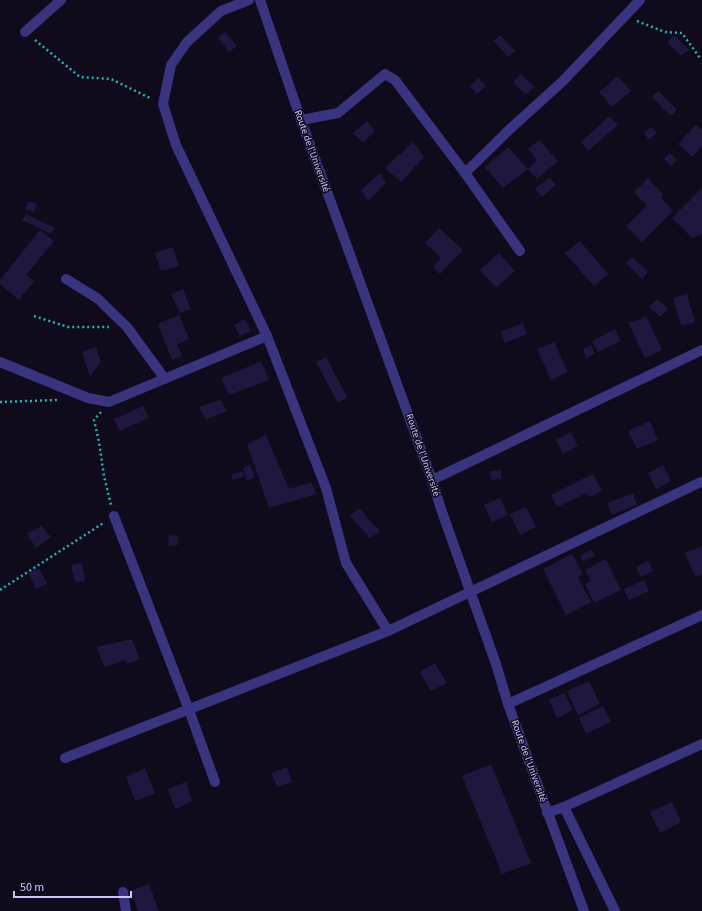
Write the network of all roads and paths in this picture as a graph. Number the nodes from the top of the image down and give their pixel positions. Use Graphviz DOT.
graph roads {
  1 [pos="61,0"];
  2 [pos="249,0"];
  3 [pos="260,0"];
  4 [pos="640,0"];
  5 [pos="625,15"];
  6 [pos="25,32"];
  7 [pos="702,58"];
  8 [pos="163,104"];
  9 [pos="301,120"];
  10 [pos="465,173"];
  11 [pos="520,251"];
  12 [pos="66,279"];
  13 [pos="34,316"];
  14 [pos="127,327"];
  15 [pos="267,336"];
  16 [pos="702,350"];
  17 [pos="0,362"];
  18 [pos="165,379"];
  19 [pos="59,400"];
  20 [pos="0,402"];
  21 [pos="109,402"];
  22 [pos="432,480"];
  23 [pos="701,482"];
  24 [pos="114,516"];
  25 [pos="0,590"];
  26 [pos="470,592"];
  27 [pos="702,615"];
  28 [pos="388,632"];
  29 [pos="508,704"];
  30 [pos="189,710"];
  31 [pos="702,744"];
  32 [pos="65,758"];
  33 [pos="215,782"];
  34 [pos="564,807"];
  35 [pos="547,813"];
  36 [pos="123,892"];
  37 [pos="126,911"];
  38 [pos="584,911"];
  39 [pos="615,911"];
  1 -- 6 [label="street"];
  2 -- 8 [label="street"];
  3 -- 9 [label="street, Route de l'Université"];
  4 -- 5 [label="street"];
  5 -- 7 [label="path"];
  5 -- 10 [label="street"];
  6 -- 8 [label="path"];
  8 -- 15 [label="street"];
  9 -- 10 [label="street"];
  9 -- 22 [label="street, Route de l'Université"];
  10 -- 11 [label="street"];
  12 -- 14 [label="street"];
  13 -- 14 [label="path"];
  14 -- 18 [label="street"];
  15 -- 18 [label="street"];
  15 -- 28 [label="street"];
  16 -- 22 [label="street"];
  17 -- 21 [label="street"];
  18 -- 21 [label="street"];
  19 -- 20 [label="path"];
  21 -- 24 [label="path"];
  22 -- 26 [label="street, Route de l'Université"];
  23 -- 26 [label="street"];
  24 -- 25 [label="path"];
  24 -- 30 [label="street"];
  26 -- 28 [label="street"];
  26 -- 29 [label="street, Route de l'Université"];
  27 -- 29 [label="street"];
  28 -- 30 [label="street"];
  29 -- 35 [label="street, Route de l'Université"];
  30 -- 32 [label="street"];
  30 -- 33 [label="street"];
  31 -- 34 [label="street"];
  34 -- 35 [label="street"];
  34 -- 39 [label="street"];
  35 -- 38 [label="street, Route de l'Université"];
  36 -- 37 [label="street"];
}
